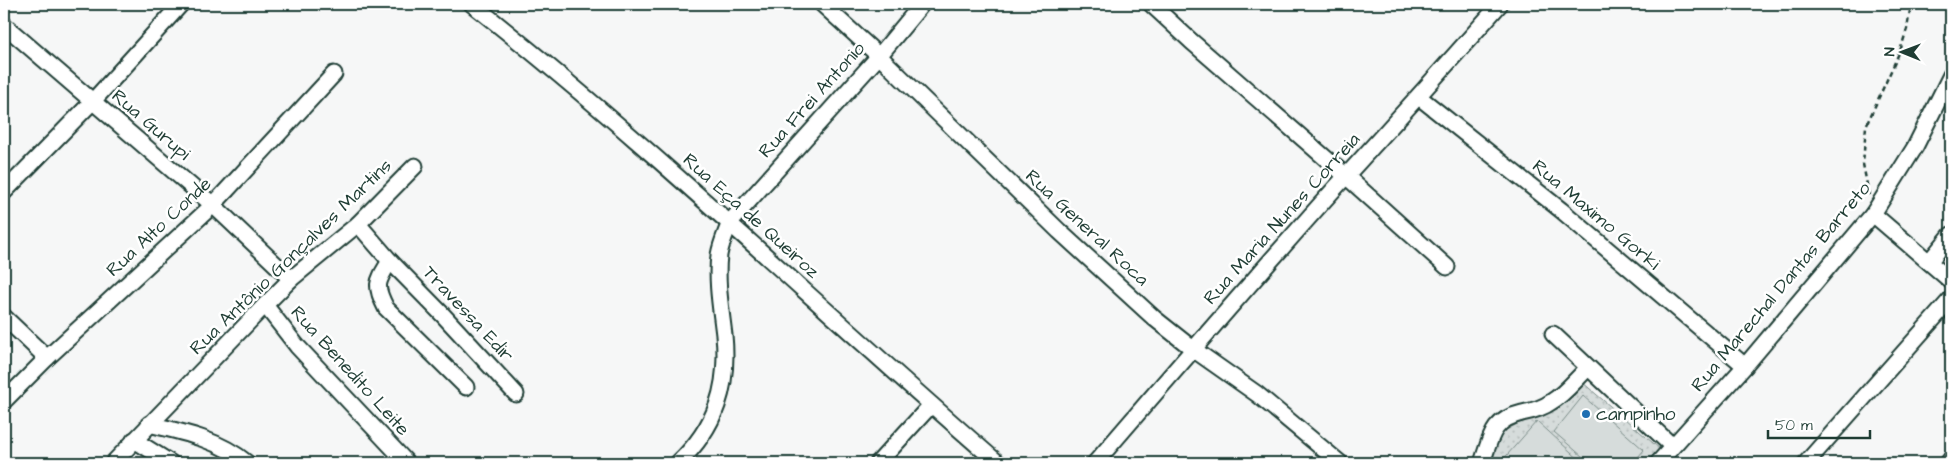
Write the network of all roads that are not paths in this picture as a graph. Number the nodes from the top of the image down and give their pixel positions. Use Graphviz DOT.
graph roads {
  1 [pos="181,4"];
  2 [pos="472,4"];
  3 [pos="822,4"];
  4 [pos="922,4"];
  5 [pos="1151,4"];
  6 [pos="1500,4"];
  7 [pos="4,25"];
  8 [pos="878,56"];
  9 [pos="334,74"];
  10 [pos="1951,75"];
  11 [pos="1419,97"];
  12 [pos="93,101"];
  13 [pos="414,166"];
  14 [pos="1346,176"];
  15 [pos="4,192"];
  16 [pos="213,205"];
  17 [pos="1873,214"];
  18 [pos="730,222"];
  19 [pos="358,224"];
  20 [pos="1951,235"];
  21 [pos="390,261"];
  22 [pos="1929,262"];
  23 [pos="1447,267"];
  24 [pos="291,279"];
  25 [pos="1951,281"];
  26 [pos="1951,298"];
  27 [pos="265,305"];
  28 [pos="4,317"];
  29 [pos="1553,334"];
  30 [pos="1193,349"];
  31 [pos="47,358"];
  32 [pos="1744,366"];
  33 [pos="1588,368"];
  34 [pos="466,387"];
  35 [pos="516,394"];
  36 [pos="4,401"];
  37 [pos="932,406"];
  38 [pos="149,424"];
  39 [pos="134,440"];
  40 [pos="1672,446"];
  41 [pos="1951,459"];
  42 [pos="1661,462"];
  43 [pos="113,463"];
  44 [pos="171,463"];
  45 [pos="247,463"];
  46 [pos="407,463"];
  47 [pos="678,463"];
  48 [pos="878,463"];
  49 [pos="998,463"];
  50 [pos="1095,463"];
  51 [pos="1340,463"];
  52 [pos="1482,463"];
  53 [pos="1806,463"];
  54 [pos="1948,463"];
  1 -- 12 [label="street"];
  2 -- 18 [label="street, Rua Eça de Queiroz"];
  3 -- 8 [label="street, Rua General Roca"];
  4 -- 8 [label="street, Rua Frei Antonio"];
  5 -- 14 [label="street"];
  6 -- 11 [label="street, Rua Maria Nunes Correia"];
  7 -- 12 [label="street, Rua Gurupi"];
  8 -- 18 [label="street, Rua Frei Antonio"];
  8 -- 30 [label="street, Rua General Roca"];
  9 -- 16 [label="street, Rua Alto Conde"];
  10 -- 17 [label="street, Rua Marechal Dantas Barreto"];
  11 -- 14 [label="street, Rua Maria Nunes Correia"];
  11 -- 32 [label="street, Rua Maximo Gorki"];
  12 -- 15 [label="street"];
  12 -- 16 [label="street, Rua Gurupi"];
  13 -- 19 [label="street, Rua Antônio Gonçalves Martins"];
  14 -- 23 [label="street"];
  14 -- 30 [label="street, Rua Maria Nunes Correia"];
  16 -- 24 [label="street, Rua Gurupi"];
  16 -- 31 [label="street, Rua Alto Conde"];
  17 -- 22 [label="street"];
  17 -- 32 [label="street, Rua Marechal Dantas Barreto"];
  18 -- 37 [label="street, Rua Eça de Queiroz"];
  18 -- 47 [label="street"];
  19 -- 21 [label="street, Travessa Edir"];
  19 -- 24 [label="street, Rua Antônio Gonçalves Martins"];
  20 -- 22 [label="street"];
  21 -- 34 [label="street"];
  21 -- 35 [label="street, Travessa Edir"];
  22 -- 25 [label="street"];
  24 -- 27 [label="street, Rua Antônio Gonçalves Martins"];
  26 -- 53 [label="street"];
  27 -- 38 [label="street, Rua Antônio Gonçalves Martins"];
  27 -- 46 [label="street, Rua Benedito Leite"];
  28 -- 31 [label="street"];
  29 -- 33 [label="street"];
  30 -- 50 [label="street, Rua Maria Nunes Correia"];
  30 -- 51 [label="street, Rua General Roca"];
  31 -- 36 [label="street, Rua Alto Conde"];
  32 -- 40 [label="street, Rua Marechal Dantas Barreto"];
  33 -- 40 [label="street"];
  33 -- 52 [label="street"];
  37 -- 48 [label="street"];
  37 -- 49 [label="street, Rua Eça de Queiroz"];
  38 -- 39 [label="street, Rua Antônio Gonçalves Martins"];
  38 -- 45 [label="street"];
  39 -- 43 [label="street, Rua Antônio Gonçalves Martins"];
  39 -- 44 [label="street"];
  40 -- 42 [label="street, Rua Marechal Dantas Barreto"];
  41 -- 54 [label="street"];
}
